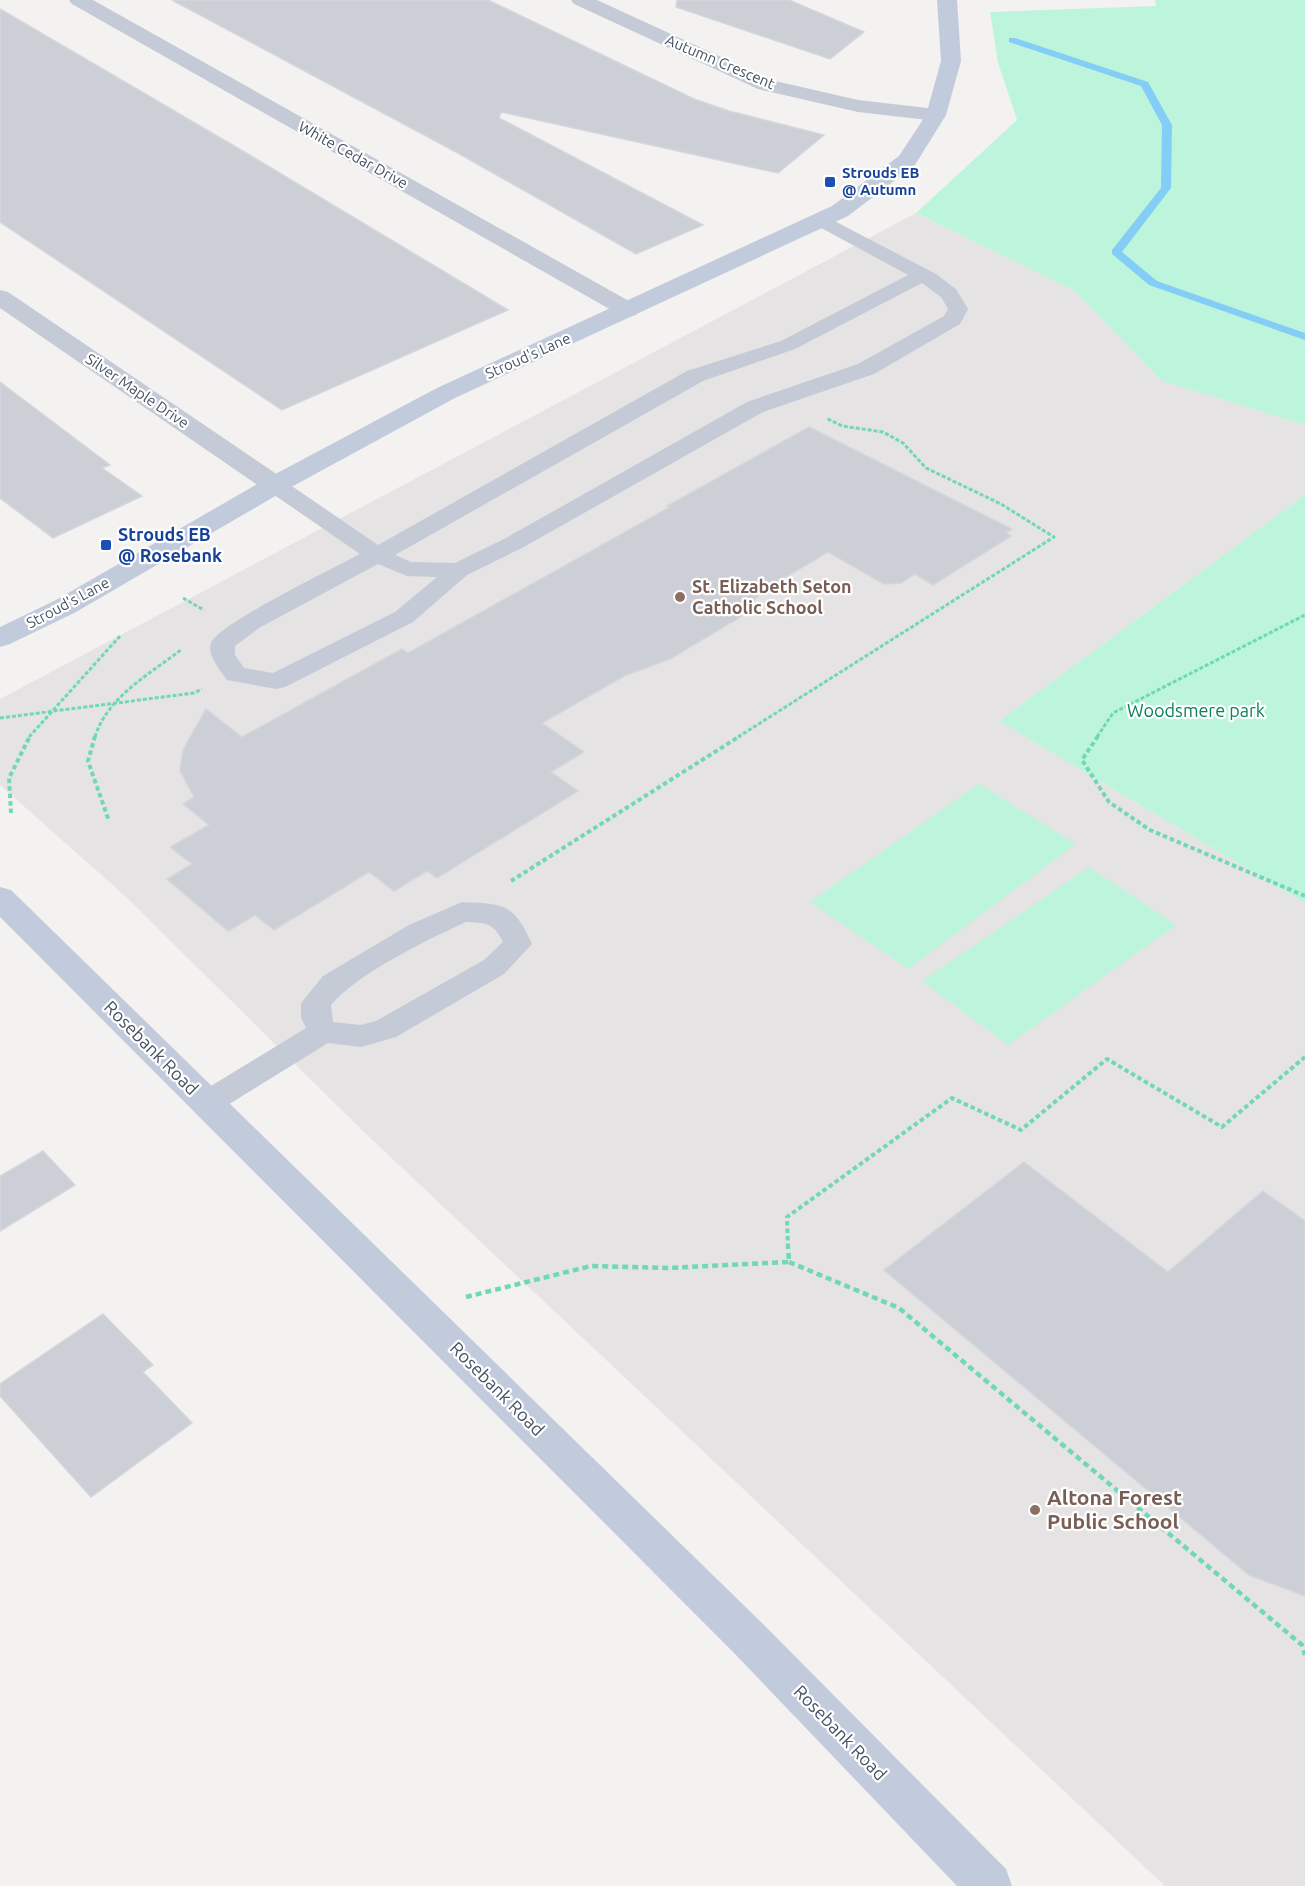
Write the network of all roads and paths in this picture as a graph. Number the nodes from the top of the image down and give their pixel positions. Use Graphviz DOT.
graph roads {
  1 [pos="79,0"];
  2 [pos="581,0"];
  3 [pos="947,0"];
  4 [pos="936,115"];
  5 [pos="821,220"];
  6 [pos="922,275"];
  7 [pos="0,297"];
  8 [pos="628,310"];
  9 [pos="784,397"];
  10 [pos="275,486"];
  11 [pos="376,555"];
  12 [pos="459,570"];
  13 [pos="183,598"];
  14 [pos="208,613"];
  15 [pos="1305,615"];
  16 [pos="120,636"];
  17 [pos="0,638"];
  18 [pos="184,648"];
  19 [pos="236,674"];
  20 [pos="113,704"];
  21 [pos="51,711"];
  22 [pos="0,718"];
  23 [pos="11,813"];
  24 [pos="109,821"];
  25 [pos="1305,896"];
  26 [pos="0,898"];
  27 [pos="462,912"];
  28 [pos="323,1032"];
  29 [pos="1305,1057"];
  30 [pos="207,1103"];
  31 [pos="789,1262"];
  32 [pos="416,1310"];
  33 [pos="1305,1655"];
  34 [pos="989,1886"];
  1 -- 8 [label="street, White Cedar Drive"];
  2 -- 4 [label="street, Autumn Crescent"];
  3 -- 4 [label="street, Stroud's Lane"];
  4 -- 5 [label="street, Stroud's Lane"];
  5 -- 6 [label="lane"];
  5 -- 8 [label="street, Stroud's Lane"];
  6 -- 9 [label="lane"];
  6 -- 11 [label="lane"];
  7 -- 10 [label="street, Silver Maple Drive"];
  8 -- 10 [label="street, Stroud's Lane"];
  9 -- 12 [label="lane"];
  9 -- 27 [label="path"];
  10 -- 11 [label="lane"];
  10 -- 17 [label="street, Stroud's Lane"];
  11 -- 12 [label="lane"];
  11 -- 19 [label="lane"];
  12 -- 19 [label="lane"];
  13 -- 14 [label="path"];
  15 -- 25 [label="path"];
  16 -- 21 [label="path"];
  18 -- 20 [label="path"];
  19 -- 20 [label="path"];
  20 -- 21 [label="path"];
  20 -- 24 [label="path"];
  21 -- 22 [label="path"];
  21 -- 23 [label="path"];
  26 -- 30 [label="street, Rosebank Road"];
  27 -- 28 [label="lane"];
  27 -- 28 [label="lane"];
  28 -- 30 [label="lane"];
  29 -- 31 [label="path"];
  30 -- 32 [label="street, Rosebank Road"];
  31 -- 32 [label="path"];
  31 -- 33 [label="path"];
  32 -- 34 [label="street, Rosebank Road"];
}
